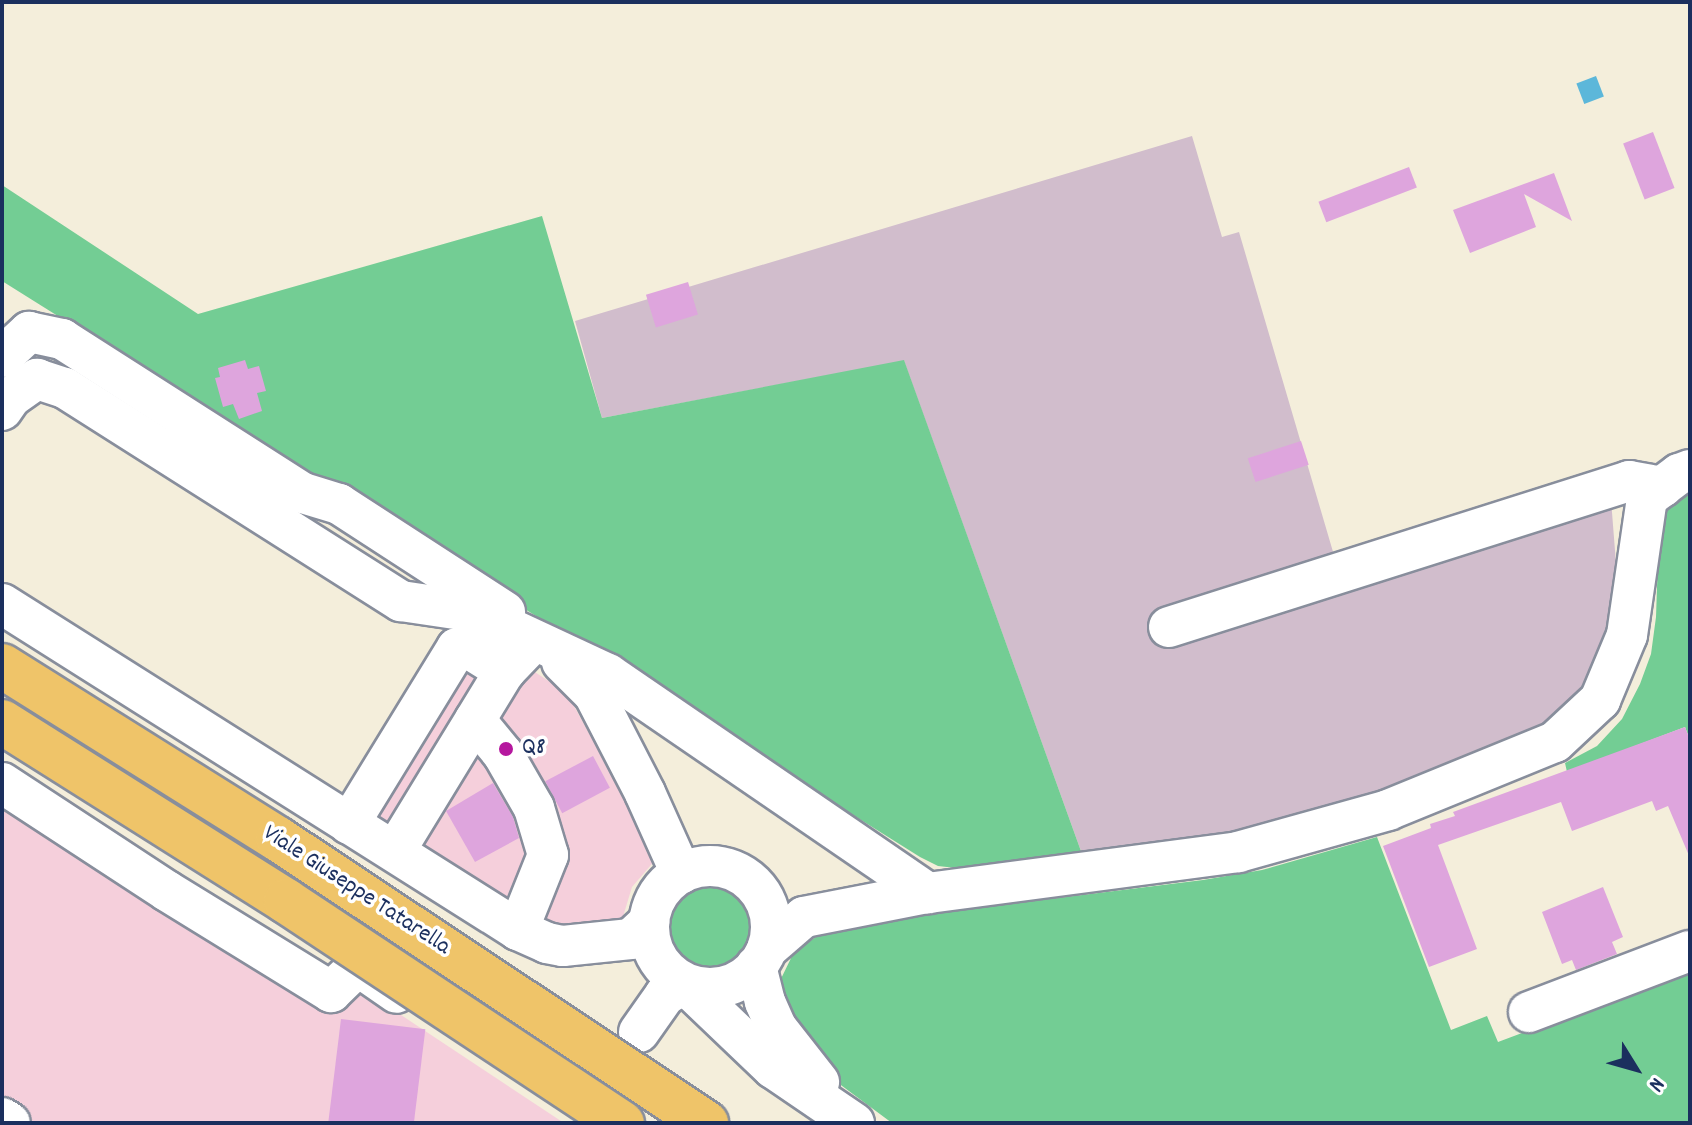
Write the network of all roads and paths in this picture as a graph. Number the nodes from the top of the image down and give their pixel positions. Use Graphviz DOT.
graph roads {
  1 [pos="2,357"];
  2 [pos="2,410"];
  3 [pos="1676,478"];
  4 [pos="303,493"];
  5 [pos="2,604"];
  6 [pos="475,612"];
  7 [pos="1169,627"];
  8 [pos="540,640"];
  9 [pos="2,666"];
  10 [pos="505,671"];
  11 [pos="475,720"];
  12 [pos="2,722"];
  13 [pos="2,783"];
  14 [pos="349,824"];
  15 [pos="395,851"];
  16 [pos="681,873"];
  17 [pos="928,893"];
  18 [pos="763,896"];
  19 [pos="804,917"];
  20 [pos="649,922"];
  21 [pos="518,930"];
  22 [pos="1690,951"];
  23 [pos="762,958"];
  24 [pos="685,984"];
  25 [pos="1529,1012"];
  26 [pos="639,1032"];
  27 [pos="2,1118"];
  28 [pos="850,1120"];
  29 [pos="10,1123"];
  30 [pos="589,1123"];
  31 [pos="622,1123"];
  32 [pos="706,1123"];
  1 -- 4 [label="street"];
  2 -- 6 [label="street"];
  3 -- 7 [label="street"];
  3 -- 17 [label="street"];
  4 -- 6 [label="street"];
  4 -- 8 [label="street"];
  5 -- 14 [label="street"];
  6 -- 8 [label="street"];
  8 -- 10 [label="street"];
  8 -- 16 [label="street"];
  8 -- 17 [label="street"];
  9 -- 32 [label="main road, Viale Giuseppe Tatarella, bridge"];
  10 -- 11 [label="street"];
  10 -- 14 [label="street"];
  11 -- 15 [label="street"];
  11 -- 21 [label="street"];
  12 -- 31 [label="main road, Viale Giuseppe Tatarella, bridge"];
  13 -- 30 [label="street"];
  14 -- 15 [label="street"];
  15 -- 21 [label="street"];
  16 -- 18 [label="street"];
  16 -- 20 [label="street"];
  17 -- 19 [label="street"];
  18 -- 19 [label="street"];
  18 -- 23 [label="street"];
  19 -- 23 [label="street"];
  20 -- 21 [label="street"];
  20 -- 24 [label="street"];
  22 -- 25 [label="street"];
  23 -- 24 [label="street"];
  23 -- 28 [label="street"];
  24 -- 26 [label="street"];
  24 -- 28 [label="street"];
  27 -- 29 [label="street"];
}
